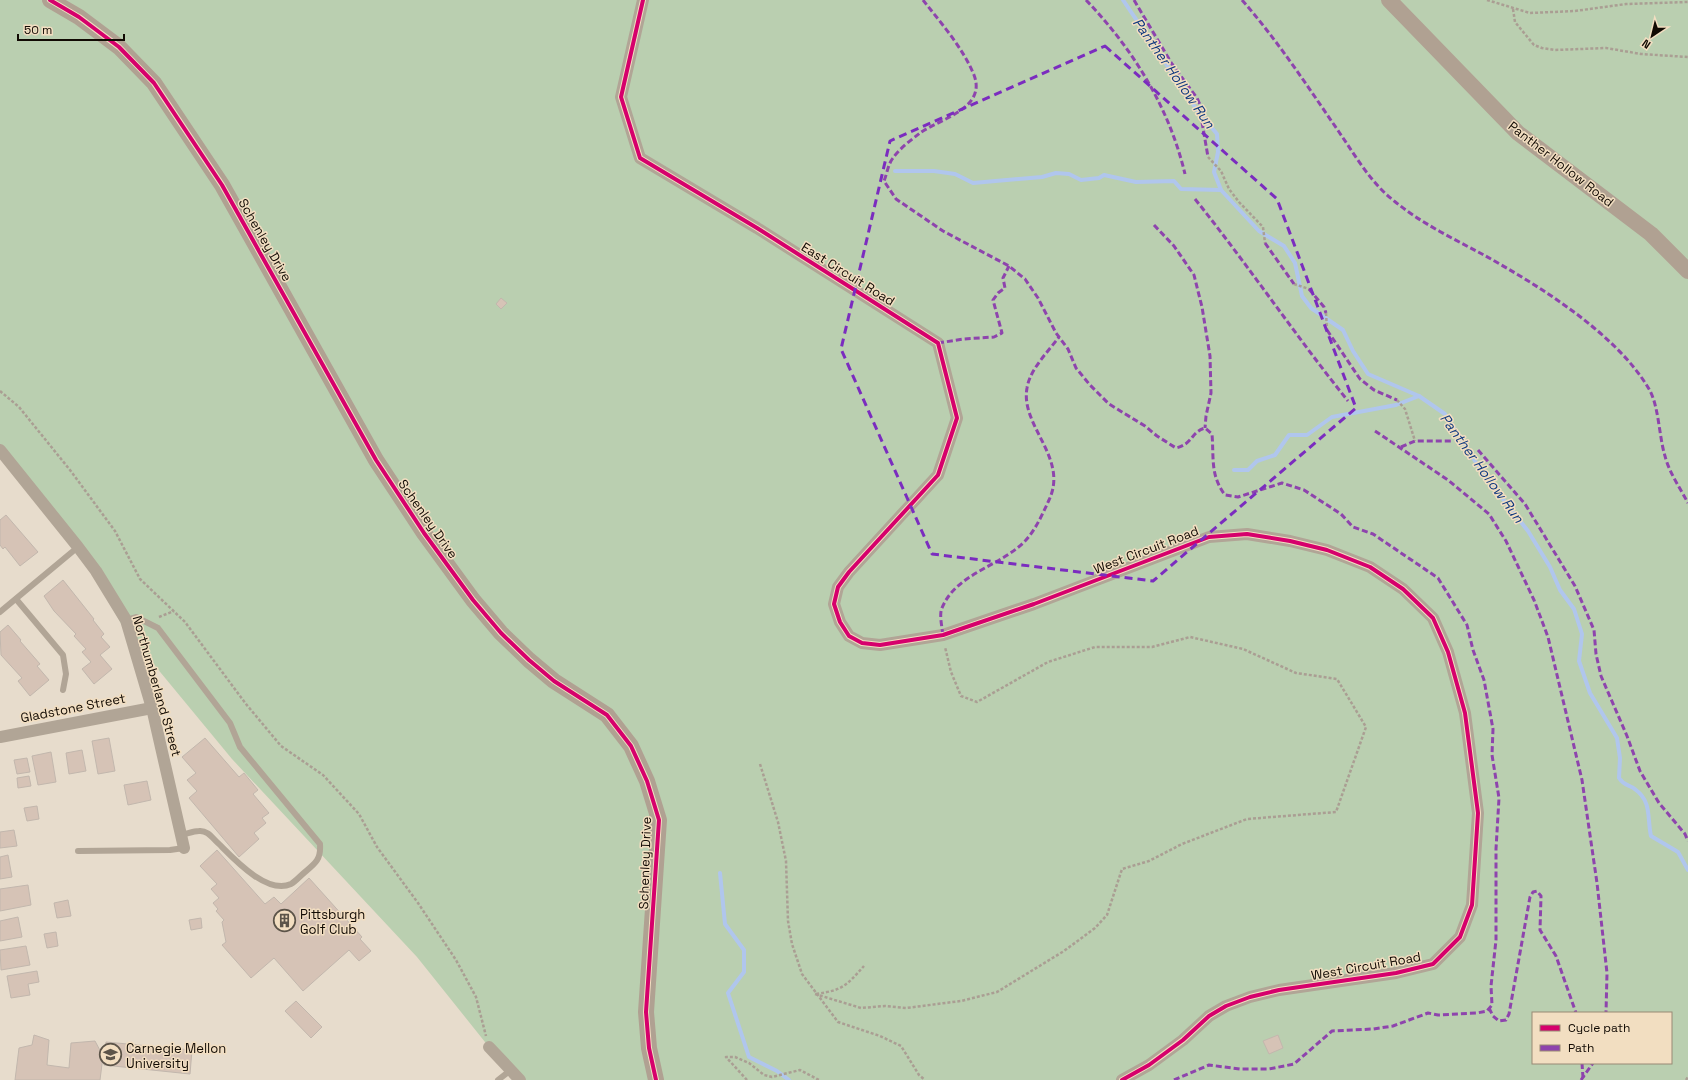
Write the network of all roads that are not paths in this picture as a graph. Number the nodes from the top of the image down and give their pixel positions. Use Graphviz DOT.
graph roads {
  1 [pos="50,0"];
  2 [pos="643,0"];
  3 [pos="1388,0"];
  4 [pos="1688,270"];
  5 [pos="0,450"];
  6 [pos="78,548"];
  7 [pos="838,587"];
  8 [pos="16,599"];
  9 [pos="0,612"];
  10 [pos="126,620"];
  11 [pos="63,690"];
  12 [pos="152,708"];
  13 [pos="0,737"];
  14 [pos="181,835"];
  15 [pos="184,848"];
  16 [pos="78,851"];
  17 [pos="489,1047"];
  18 [pos="512,1069"];
  19 [pos="498,1080"];
  20 [pos="520,1080"];
  21 [pos="656,1080"];
  22 [pos="1122,1080"];
  1 -- 21 [label="street, Schenley Drive"];
  2 -- 7 [label="street, East Circuit Road"];
  3 -- 4 [label="street, Panther Hollow Road"];
  5 -- 6 [label="street, Northumberland Street"];
  6 -- 8 [label="lane"];
  6 -- 10 [label="street, Northumberland Street"];
  7 -- 22 [label="street, West Circuit Road"];
  8 -- 9 [label="lane"];
  8 -- 11 [label="lane"];
  10 -- 12 [label="street, Northumberland Street"];
  10 -- 14 [label="lane"];
  12 -- 13 [label="street, Gladstone Street"];
  12 -- 14 [label="street, Northumberland Street"];
  14 -- 15 [label="street, Northumberland Street"];
  15 -- 16 [label="lane"];
  17 -- 18 [label="street"];
  18 -- 19 [label="lane"];
  18 -- 20 [label="street"];
}
